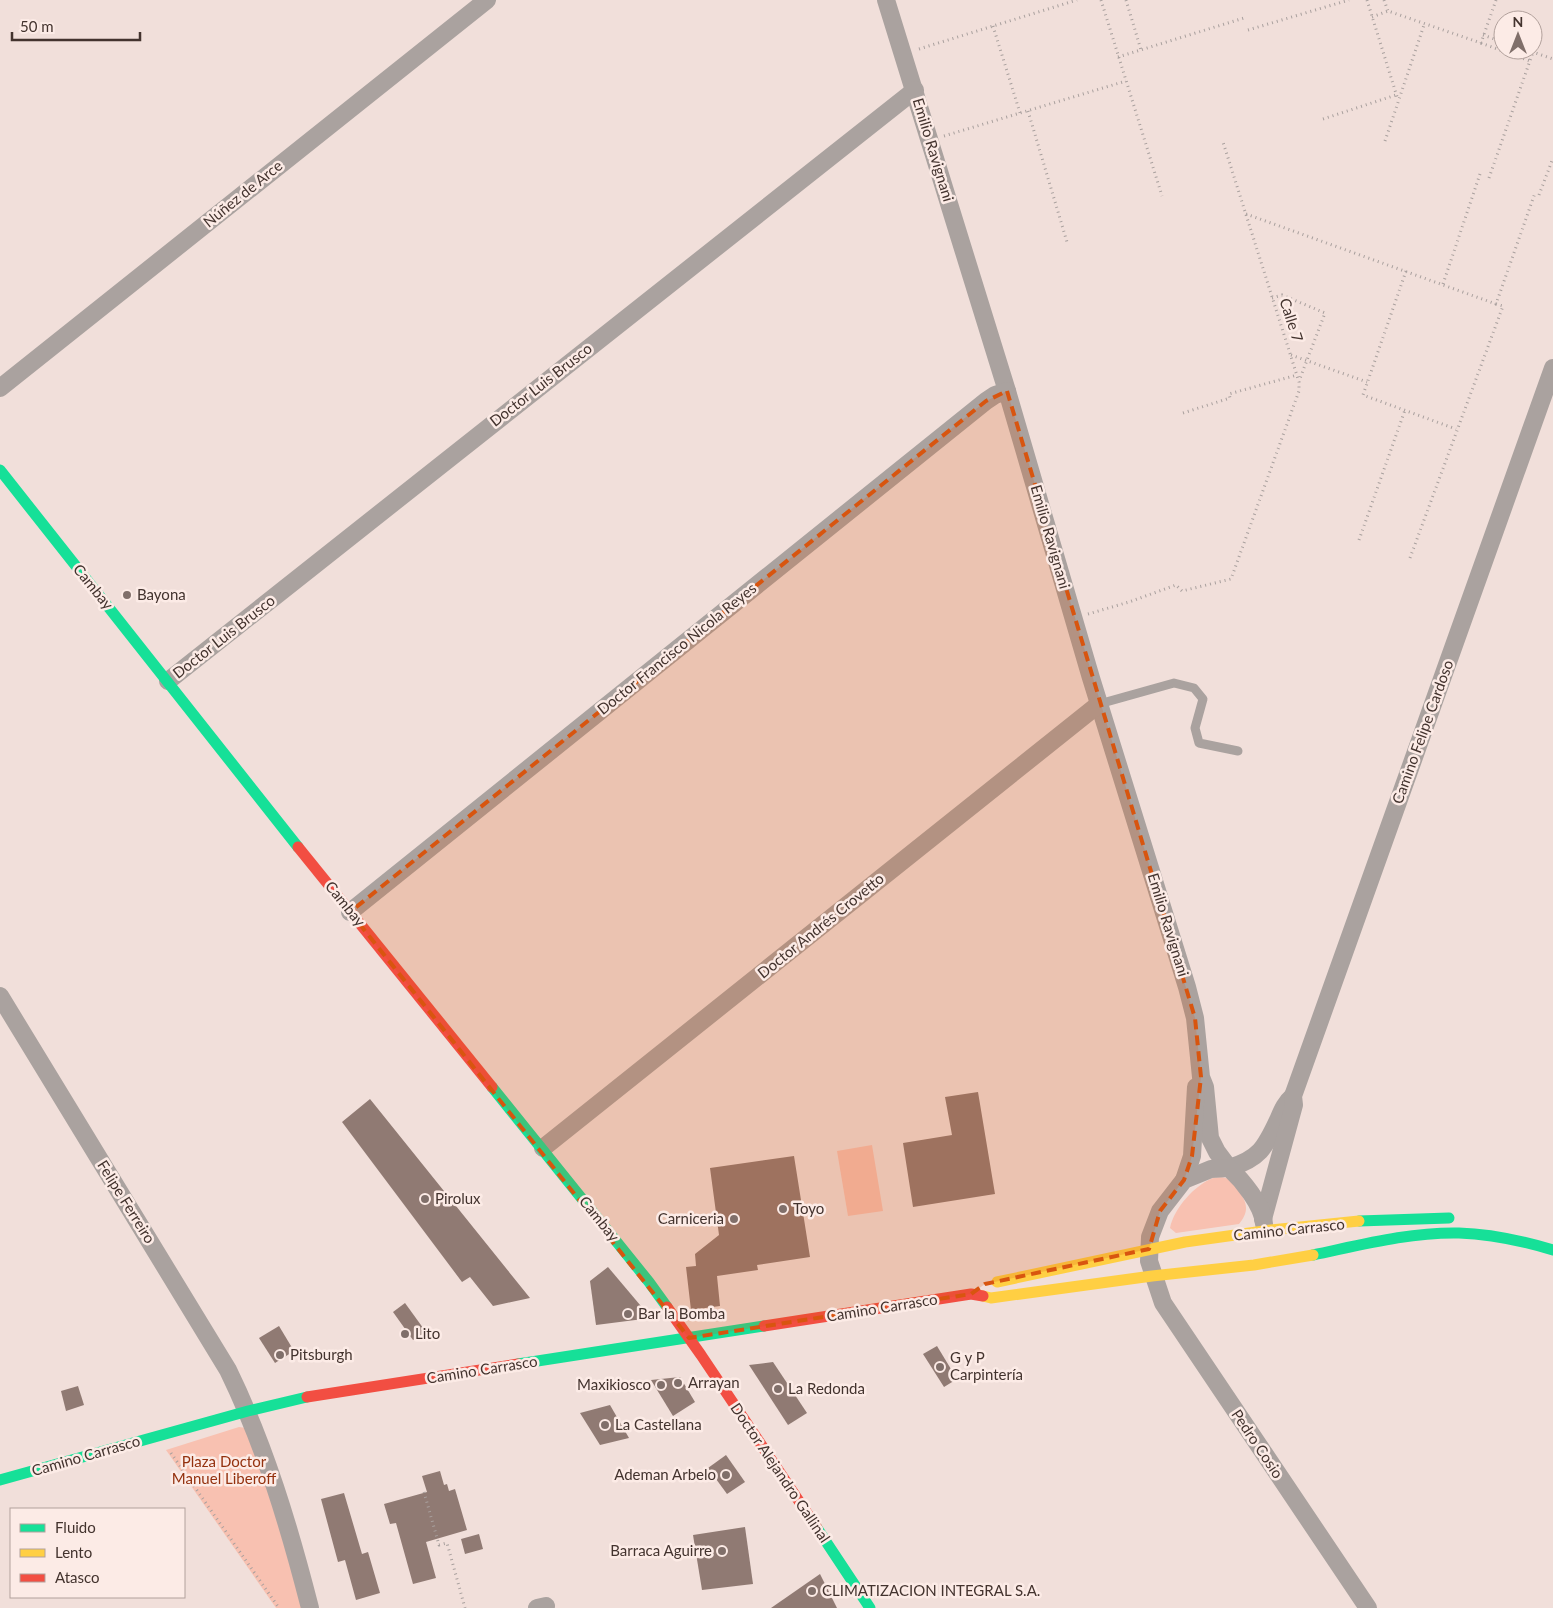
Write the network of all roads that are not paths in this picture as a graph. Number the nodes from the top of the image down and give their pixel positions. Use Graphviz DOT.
graph roads {
  1 [pos="487,0"];
  2 [pos="886,0"];
  3 [pos="915,90"];
  4 [pos="1553,368"];
  5 [pos="0,388"];
  6 [pos="1007,391"];
  7 [pos="0,470"];
  8 [pos="168,681"];
  9 [pos="1099,704"];
  10 [pos="1238,751"];
  11 [pos="350,912"];
  12 [pos="0,996"];
  13 [pos="1201,1077"];
  14 [pos="1293,1096"];
  15 [pos="543,1148"];
  16 [pos="1229,1168"];
  17 [pos="1184,1180"];
  18 [pos="1462,1219"];
  19 [pos="1260,1231"];
  20 [pos="1149,1250"];
  21 [pos="1553,1250"];
  22 [pos="1214,1257"];
  23 [pos="1153,1276"];
  24 [pos="970,1294"];
  25 [pos="689,1338"];
  26 [pos="248,1411"];
  27 [pos="0,1480"];
  28 [pos="310,1608"];
  29 [pos="870,1608"];
  30 [pos="1368,1608"];
  1 -- 5 [label="street, Núñez de Arce"];
  2 -- 3 [label="street, Emilio Ravignani"];
  3 -- 6 [label="street, Emilio Ravignani"];
  3 -- 8 [label="street, Doctor Luis Brusco"];
  4 -- 14 [label="street, Camino Felipe Cardoso"];
  6 -- 9 [label="street, Emilio Ravignani"];
  6 -- 11 [label="street, Doctor Francisco Nicola Reyes"];
  7 -- 8 [label="main road, Cambay"];
  8 -- 11 [label="main road, Cambay"];
  9 -- 10 [label="lane"];
  9 -- 13 [label="street, Emilio Ravignani"];
  9 -- 15 [label="street, Doctor Andrés Crovetto"];
  11 -- 15 [label="main road, Cambay"];
  12 -- 26 [label="street, Felipe Ferreiro"];
  13 -- 16 [label="street, Emilio Ravignani"];
  13 -- 17 [label="street, Emilio Ravignani"];
  14 -- 16 [label="street, Camino Felipe Cardoso"];
  14 -- 19 [label="street, Camino Felipe Cardoso"];
  15 -- 25 [label="main road, Cambay"];
  16 -- 17 [label="street, Emilio Ravignani"];
  16 -- 19 [label="street, Emilio Ravignani"];
  17 -- 20 [label="street, Emilio Ravignani"];
  18 -- 19 [label="main road, Camino Carrasco"];
  19 -- 20 [label="main road, Camino Carrasco"];
  20 -- 23 [label="street, Emilio Ravignani"];
  20 -- 24 [label="main road, Camino Carrasco"];
  21 -- 23 [label="main road, Camino Carrasco"];
  22 -- 23 [label="main road"];
  23 -- 24 [label="main road, Camino Carrasco"];
  23 -- 30 [label="street, Pedro Cosio"];
  24 -- 25 [label="main road, Camino Carrasco"];
  25 -- 26 [label="main road, Camino Carrasco"];
  25 -- 29 [label="main road, Doctor Alejandro Gallinal"];
  26 -- 27 [label="main road, Camino Carrasco"];
  26 -- 28 [label="street, Felipe Ferreiro"];
}
